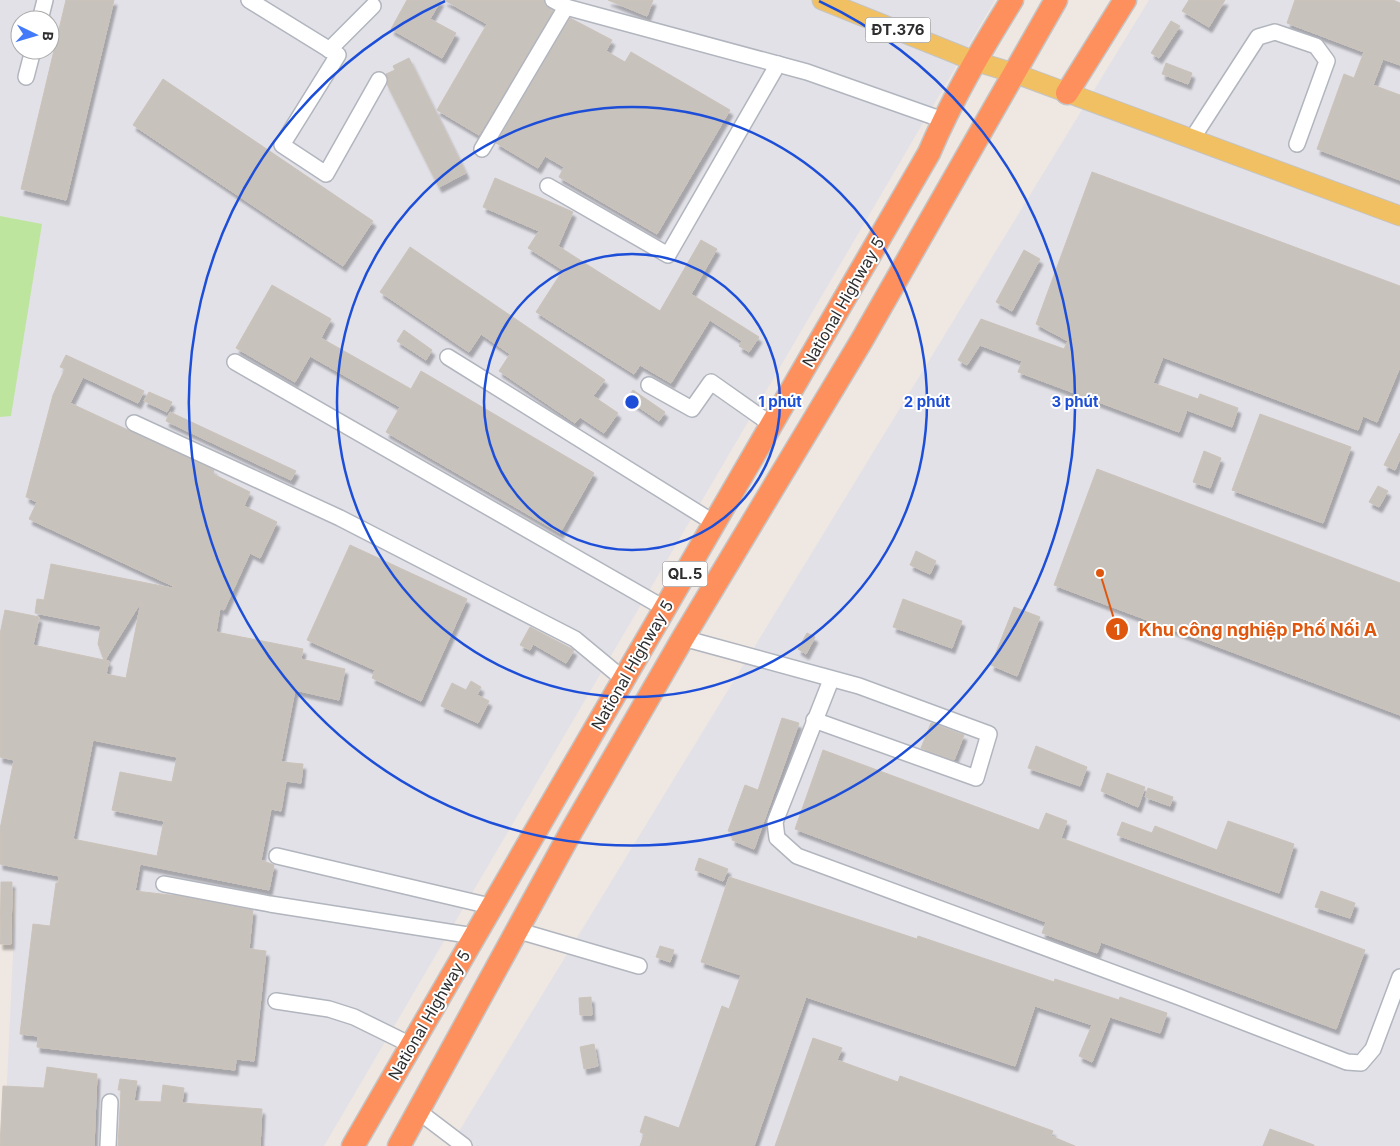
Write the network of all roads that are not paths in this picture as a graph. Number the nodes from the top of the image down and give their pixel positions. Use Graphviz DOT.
graph roads {
  1 [pos="249,0"];
  2 [pos="822,0"];
  3 [pos="1012,0"];
  4 [pos="1056,0"];
  5 [pos="1125,0"];
  6 [pos="559,3"];
  7 [pos="373,6"];
  8 [pos="330,50"];
  9 [pos="30,60"];
  10 [pos="974,61"];
  11 [pos="778,64"];
  12 [pos="1014,73"];
  13 [pos="26,77"];
  14 [pos="379,80"];
  15 [pos="1067,93"];
  16 [pos="943,120"];
  17 [pos="1192,139"];
  18 [pos="1297,144"];
  19 [pos="482,149"];
  20 [pos="548,186"];
  21 [pos="1400,216"];
  22 [pos="448,357"];
  23 [pos="235,362"];
  24 [pos="649,385"];
  25 [pos="134,423"];
  26 [pos="772,425"];
  27 [pos="716,524"];
  28 [pos="664,608"];
  29 [pos="683,638"];
  30 [pos="622,678"];
  31 [pos="831,680"];
  32 [pos="814,720"];
  33 [pos="277,856"];
  34 [pos="164,884"];
  35 [pos="490,906"];
  36 [pos="516,930"];
  37 [pos="474,936"];
  38 [pos="638,966"];
  39 [pos="1400,978"];
  40 [pos="276,1001"];
  41 [pos="412,1045"];
  42 [pos="110,1102"];
  43 [pos="418,1111"];
  44 [pos="108,1146"];
  45 [pos="353,1146"];
  46 [pos="400,1146"];
  47 [pos="464,1146"];
  1 -- 8 [label="lane"];
  2 -- 10 [label="main road, ĐT.376"];
  3 -- 10 [label="highway, National Highway 5 / QL.5"];
  4 -- 12 [label="highway, National Highway 5 / QL.5"];
  5 -- 15 [label="highway"];
  6 -- 11 [label="lane"];
  6 -- 19 [label="lane"];
  7 -- 8 [label="lane"];
  8 -- 14 [label="lane"];
  9 -- 13 [label="lane"];
  10 -- 12 [label="main road"];
  10 -- 16 [label="highway, National Highway 5 / QL.5"];
  11 -- 16 [label="lane"];
  11 -- 20 [label="lane"];
  12 -- 15 [label="main road"];
  12 -- 29 [label="highway, National Highway 5 / QL.5"];
  15 -- 17 [label="main road"];
  16 -- 26 [label="highway, National Highway 5 / QL.5"];
  17 -- 18 [label="lane"];
  17 -- 21 [label="main road"];
  22 -- 27 [label="lane"];
  23 -- 28 [label="lane"];
  24 -- 26 [label="lane"];
  25 -- 30 [label="lane"];
  26 -- 27 [label="highway, National Highway 5 / QL.5"];
  27 -- 28 [label="highway, National Highway 5 / QL.5"];
  28 -- 30 [label="highway, National Highway 5 / QL.5"];
  29 -- 31 [label="lane"];
  29 -- 36 [label="highway, National Highway 5 / QL.5"];
  30 -- 35 [label="highway, National Highway 5 / QL.5"];
  31 -- 32 [label="lane"];
  31 -- 32 [label="lane"];
  32 -- 39 [label="lane"];
  33 -- 35 [label="lane"];
  34 -- 37 [label="lane"];
  35 -- 37 [label="highway, National Highway 5 / QL.5"];
  36 -- 38 [label="lane"];
  36 -- 43 [label="highway, National Highway 5 / QL.5"];
  37 -- 41 [label="highway, National Highway 5 / QL.5"];
  40 -- 41 [label="lane"];
  41 -- 45 [label="highway, National Highway 5 / QL.5"];
  42 -- 44 [label="lane"];
  43 -- 46 [label="highway, National Highway 5 / QL.5"];
  43 -- 47 [label="lane"];
}
